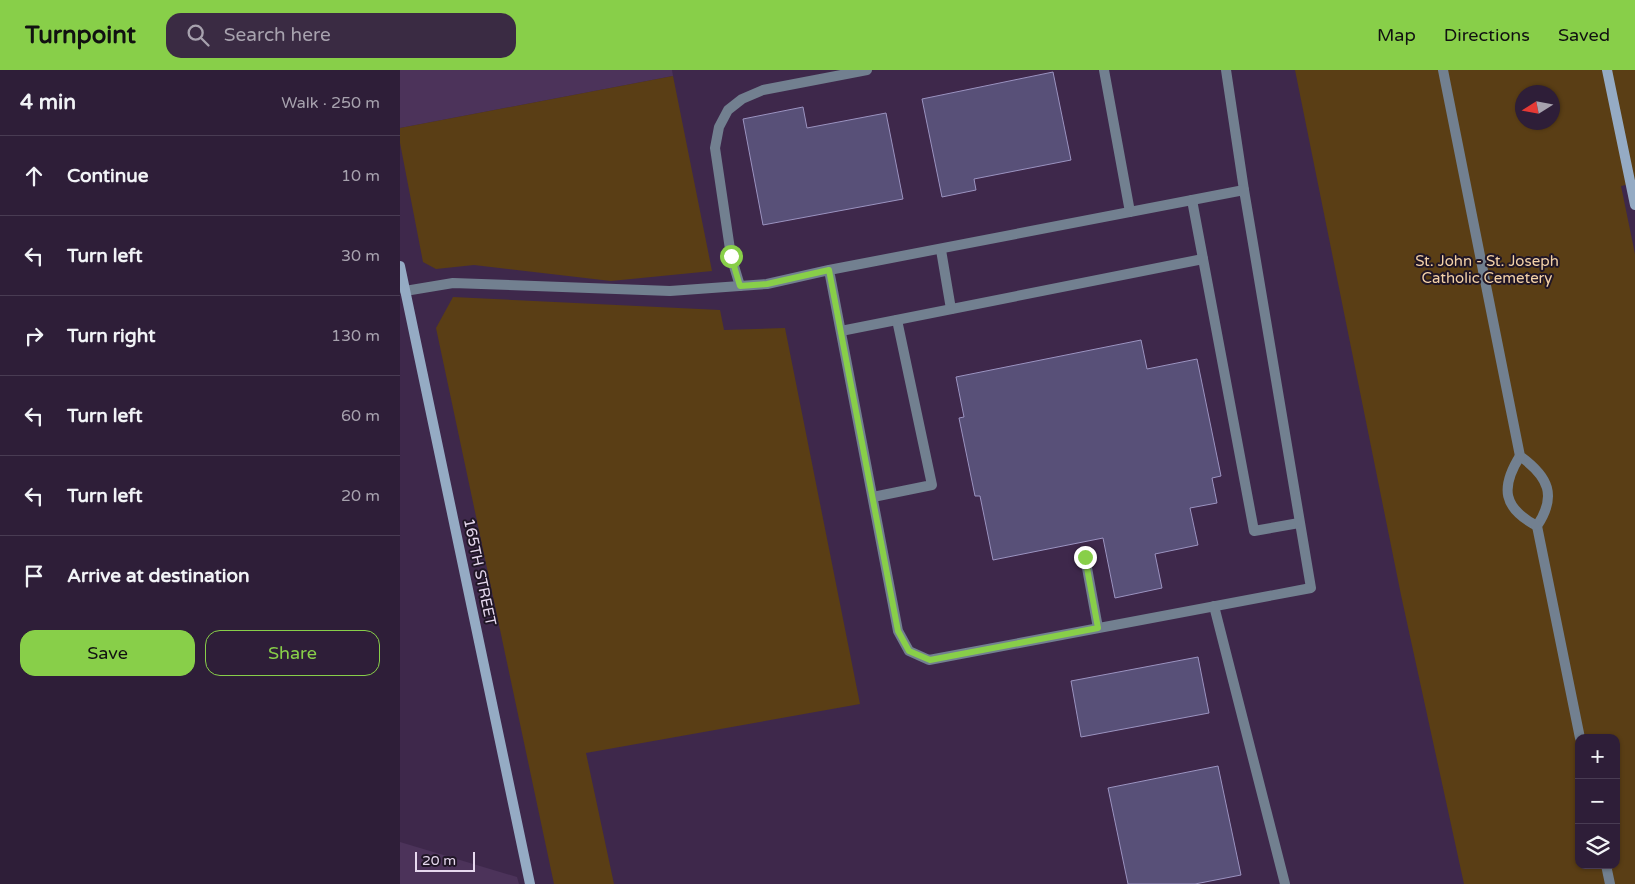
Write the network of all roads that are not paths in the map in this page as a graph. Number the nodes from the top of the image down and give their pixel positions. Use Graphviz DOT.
graph roads {
  1 [pos="867,70"];
  2 [pos="1104,70"];
  3 [pos="1226,70"];
  4 [pos="1443,70"];
  5 [pos="1607,70"];
  6 [pos="1244,190"];
  7 [pos="1192,200"];
  8 [pos="1635,205"];
  9 [pos="1130,212"];
  10 [pos="941,250"];
  11 [pos="1203,259"];
  12 [pos="400,268"];
  13 [pos="829,270"];
  14 [pos="740,286"];
  15 [pos="405,291"];
  16 [pos="951,309"];
  17 [pos="897,320"];
  18 [pos="840,331"];
  19 [pos="1520,456"];
  20 [pos="873,498"];
  21 [pos="1299,523"];
  22 [pos="1537,526"];
  23 [pos="1085,557"];
  24 [pos="1214,606"];
  25 [pos="1098,628"];
  26 [pos="1579,734"];
  27 [pos="1607,869"];
  28 [pos="530,884"];
  29 [pos="1284,884"];
  30 [pos="1610,884"];
  1 -- 14 [label="lane"];
  2 -- 9 [label="lane"];
  3 -- 6 [label="lane"];
  4 -- 19 [label="lane"];
  5 -- 8 [label="main road"];
  6 -- 7 [label="lane"];
  6 -- 21 [label="lane"];
  7 -- 9 [label="lane"];
  7 -- 11 [label="lane"];
  9 -- 10 [label="lane"];
  10 -- 13 [label="lane"];
  10 -- 16 [label="lane"];
  11 -- 16 [label="lane"];
  11 -- 21 [label="lane"];
  12 -- 15 [label="main road, 165TH STREET"];
  13 -- 14 [label="lane"];
  13 -- 18 [label="lane"];
  14 -- 15 [label="lane"];
  15 -- 28 [label="main road, 165TH STREET"];
  16 -- 17 [label="lane"];
  17 -- 18 [label="lane"];
  17 -- 20 [label="lane"];
  18 -- 20 [label="lane"];
  19 -- 22 [label="lane"];
  19 -- 22 [label="lane"];
  20 -- 25 [label="lane"];
  21 -- 24 [label="lane"];
  22 -- 26 [label="lane"];
  23 -- 25 [label="lane"];
  24 -- 25 [label="lane"];
  24 -- 29 [label="lane"];
  27 -- 30 [label="lane"];
}
